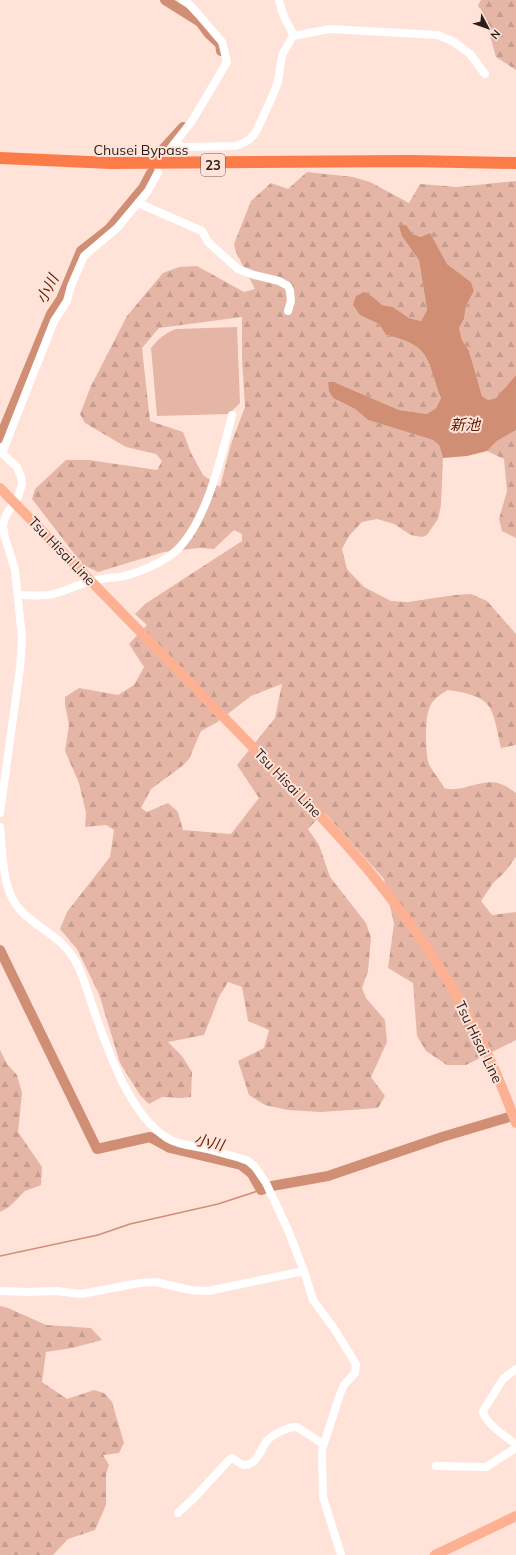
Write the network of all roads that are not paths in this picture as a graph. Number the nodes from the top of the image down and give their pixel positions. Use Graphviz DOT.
graph roads {
  1 [pos="279,0"];
  2 [pos="188,1"];
  3 [pos="293,36"];
  4 [pos="485,74"];
  5 [pos="174,144"];
  6 [pos="0,158"];
  7 [pos="164,158"];
  8 [pos="425,162"];
  9 [pos="516,163"];
  10 [pos="0,165"];
  11 [pos="158,172"];
  12 [pos="138,203"];
  13 [pos="288,311"];
  14 [pos="232,415"];
  15 [pos="1,450"];
  16 [pos="0,488"];
  17 [pos="15,503"];
  18 [pos="91,582"];
  19 [pos="18,595"];
  20 [pos="0,813"];
  21 [pos="0,827"];
  22 [pos="516,1123"];
  23 [pos="304,1271"];
  24 [pos="0,1291"];
  25 [pos="516,1369"];
  26 [pos="323,1444"];
  27 [pos="516,1444"];
  28 [pos="516,1448"];
  29 [pos="436,1466"];
  30 [pos="178,1513"];
  31 [pos="516,1516"];
  32 [pos="448,1552"];
  33 [pos="341,1555"];
  34 [pos="435,1555"];
  1 -- 3 [label="street"];
  2 -- 5 [label="street"];
  3 -- 4 [label="street"];
  3 -- 5 [label="street"];
  5 -- 7 [label="street"];
  6 -- 8 [label="highway, Chusei Bypass / 23"];
  8 -- 9 [label="highway, Chusei Bypass / 23"];
  8 -- 10 [label="highway, Chusei Bypass / 23"];
  11 -- 12 [label="street"];
  12 -- 13 [label="street"];
  12 -- 15 [label="street"];
  14 -- 18 [label="street"];
  15 -- 17 [label="street"];
  16 -- 17 [label="main road, Tsu Hisai Line"];
  17 -- 18 [label="main road, Tsu Hisai Line"];
  17 -- 19 [label="street"];
  18 -- 19 [label="street"];
  18 -- 22 [label="main road, Tsu Hisai Line"];
  19 -- 20 [label="street"];
  21 -- 23 [label="street"];
  23 -- 24 [label="street"];
  23 -- 26 [label="street"];
  25 -- 27 [label="street"];
  26 -- 30 [label="street"];
  26 -- 33 [label="street"];
  28 -- 29 [label="street"];
  31 -- 32 [label="main road"];
  32 -- 34 [label="main road"];
}
